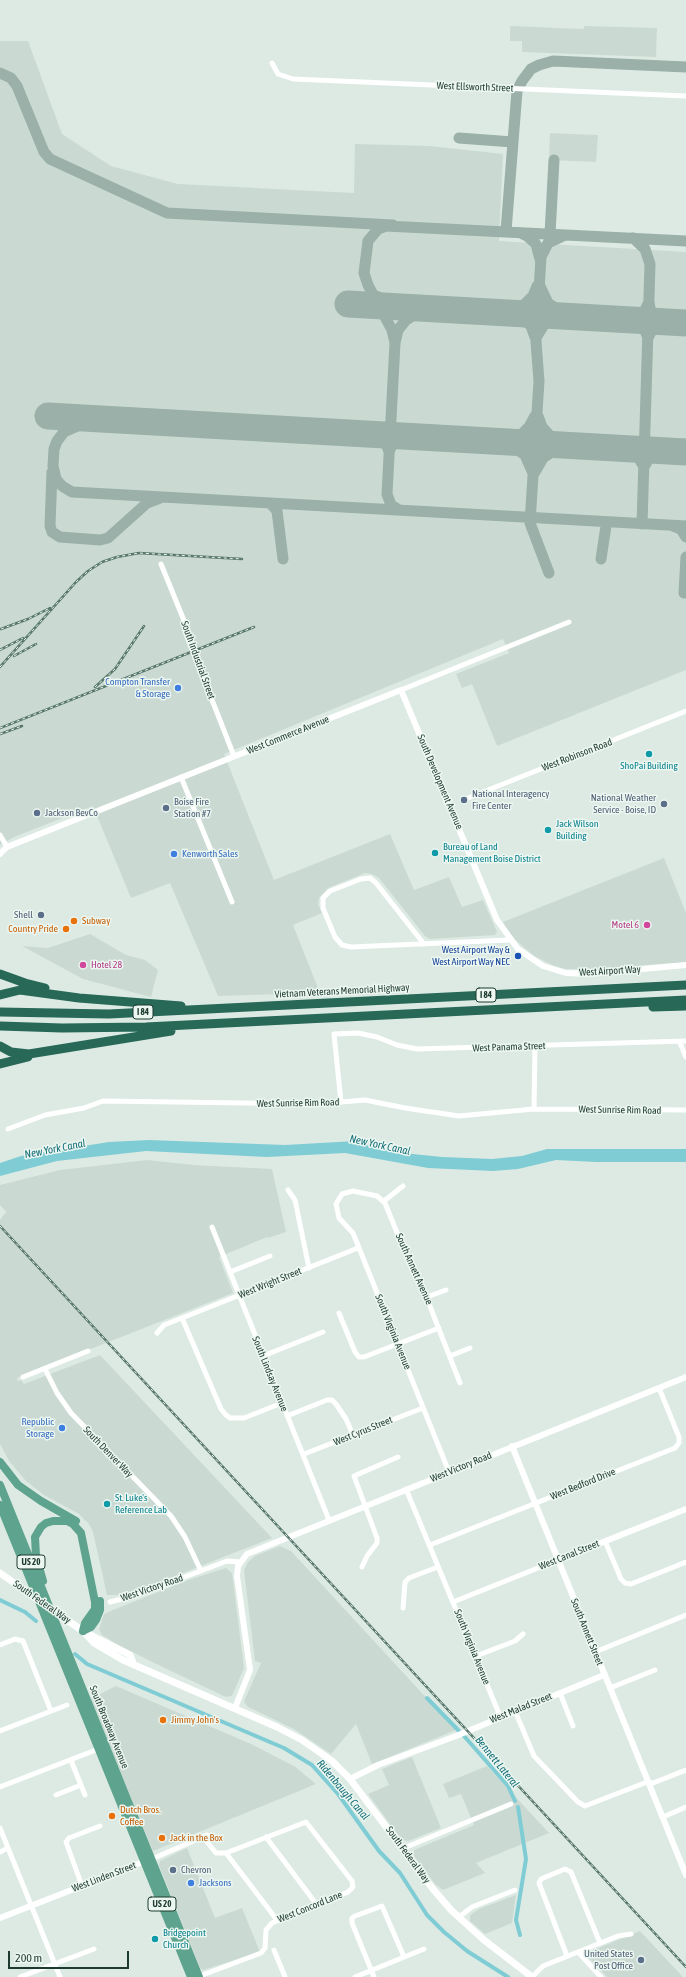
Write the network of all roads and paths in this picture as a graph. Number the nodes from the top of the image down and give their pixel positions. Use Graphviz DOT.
graph roads {
  1 [pos="272,63"];
  2 [pos="686,96"];
  3 [pos="161,564"];
  4 [pos="569,622"];
  5 [pos="401,690"];
  6 [pos="686,711"];
  7 [pos="234,756"];
  8 [pos="181,777"];
  9 [pos="468,798"];
  10 [pos="0,835"];
  11 [pos="7,847"];
  12 [pos="0,854"];
  13 [pos="232,902"];
  14 [pos="510,940"];
  15 [pos="424,944"];
  16 [pos="686,965"];
  17 [pos="0,974"];
  18 [pos="686,979"];
  19 [pos="686,985"];
  20 [pos="619,988"];
  21 [pos="0,994"];
  22 [pos="686,1000"];
  23 [pos="119,1001"];
  24 [pos="286,1005"];
  25 [pos="582,1005"];
  26 [pos="686,1006"];
  27 [pos="0,1012"];
  28 [pos="334,1018"];
  29 [pos="0,1026"];
  30 [pos="683,1042"];
  31 [pos="82,1046"];
  32 [pos="535,1046"];
  33 [pos="1,1047"];
  34 [pos="686,1057"];
  35 [pos="0,1064"];
  36 [pos="341,1102"];
  37 [pos="534,1109"];
  38 [pos="686,1110"];
  39 [pos="8,1129"];
  40 [pos="403,1186"];
  41 [pos="288,1190"];
  42 [pos="384,1201"];
  43 [pos="212,1227"];
  44 [pos="358,1248"];
  45 [pos="270,1256"];
  46 [pos="309,1268"];
  47 [pos="230,1272"];
  48 [pos="446,1290"];
  49 [pos="238,1295"];
  50 [pos="427,1297"];
  51 [pos="339,1312"];
  52 [pos="182,1318"];
  53 [pos="439,1328"];
  54 [pos="323,1332"];
  55 [pos="157,1333"];
  56 [pos="397,1344"];
  57 [pos="470,1348"];
  58 [pos="88,1351"];
  59 [pos="263,1356"];
  60 [pos="450,1356"];
  61 [pos="45,1369"];
  62 [pos="23,1377"];
  63 [pos="686,1378"];
  64 [pos="460,1382"];
  65 [pos="659,1388"];
  66 [pos="282,1403"];
  67 [pos="423,1408"];
  68 [pos="287,1416"];
  69 [pos="353,1435"];
  70 [pos="512,1446"];
  71 [pos="304,1454"];
  72 [pos="398,1457"];
  73 [pos="0,1462"];
  74 [pos="449,1472"];
  75 [pos="0,1485"];
  76 [pos="406,1489"];
  77 [pos="535,1503"];
  78 [pos="0,1505"];
  79 [pos="365,1505"];
  80 [pos="686,1509"];
  81 [pos="0,1515"];
  82 [pos="329,1520"];
  83 [pos="11,1534"];
  84 [pos="605,1541"];
  85 [pos="430,1546"];
  86 [pos="558,1560"];
  87 [pos="240,1562"];
  88 [pos="686,1562"];
  89 [pos="438,1566"];
  90 [pos="362,1567"];
  91 [pos="201,1571"];
  92 [pos="0,1573"];
  93 [pos="110,1602"];
  94 [pos="453,1602"];
  95 [pos="403,1608"];
  96 [pos="686,1615"];
  97 [pos="57,1626"];
  98 [pos="83,1631"];
  99 [pos="523,1634"];
  100 [pos="0,1645"];
  101 [pos="595,1652"];
  102 [pos="476,1656"];
  103 [pos="655,1670"];
  104 [pos="604,1675"];
  105 [pos="610,1688"];
  106 [pos="560,1693"];
  107 [pos="67,1705"];
  108 [pos="235,1708"];
  109 [pos="51,1711"];
  110 [pos="515,1711"];
  111 [pos="500,1716"];
  112 [pos="573,1726"];
  113 [pos="0,1731"];
  114 [pos="102,1748"];
  115 [pos="72,1759"];
  116 [pos="686,1770"];
  117 [pos="350,1779"];
  118 [pos="647,1782"];
  119 [pos="80,1785"];
  120 [pos="0,1787"];
  121 [pos="56,1795"];
  122 [pos="85,1795"];
  123 [pos="511,1804"];
  124 [pos="686,1807"];
  125 [pos="663,1817"];
  126 [pos="100,1826"];
  127 [pos="0,1828"];
  128 [pos="266,1837"];
  129 [pos="8,1848"];
  130 [pos="404,1848"];
  131 [pos="0,1852"];
  132 [pos="226,1853"];
  133 [pos="148,1860"];
  134 [pos="686,1875"];
  135 [pos="82,1886"];
  136 [pos="515,1890"];
  137 [pos="317,1905"];
  138 [pos="32,1906"];
  139 [pos="459,1917"];
  140 [pos="0,1918"];
  141 [pos="277,1920"];
  142 [pos="631,1934"];
  143 [pos="600,1943"];
  144 [pos="94,1948"];
  145 [pos="424,1949"];
  146 [pos="274,1950"];
  147 [pos="578,1952"];
  148 [pos="567,1956"];
  149 [pos="404,1957"];
  150 [pos="54,1963"];
  151 [pos="371,1970"];
  152 [pos="20,1977"];
  153 [pos="60,1977"];
  154 [pos="196,1977"];
  155 [pos="285,1977"];
  156 [pos="355,1977"];
  157 [pos="374,1977"];
  158 [pos="532,1977"];
  159 [pos="601,1977"];
  1 -- 2 [label="street, West Ellsworth Street"];
  3 -- 7 [label="street, South Industrial Street"];
  4 -- 5 [label="street, West Commerce Avenue"];
  5 -- 7 [label="street, West Commerce Avenue"];
  5 -- 14 [label="street, South Development Avenue"];
  6 -- 9 [label="street, West Robinson Road"];
  7 -- 8 [label="street, West Commerce Avenue"];
  8 -- 11 [label="street, West Commerce Avenue"];
  8 -- 13 [label="street"];
  10 -- 11 [label="street"];
  11 -- 12 [label="street"];
  14 -- 15 [label="street"];
  14 -- 16 [label="street, West Airport Way"];
  15 -- 15 [label="street"];
  17 -- 23 [label="highway"];
  18 -- 20 [label="highway"];
  19 -- 20 [label="highway, Vietnam Veterans Memorial Highway / I 84"];
  20 -- 24 [label="highway, Vietnam Veterans Memorial Highway / I 84"];
  21 -- 23 [label="highway"];
  22 -- 25 [label="highway, I 84"];
  23 -- 24 [label="highway"];
  24 -- 27 [label="highway, Vietnam Veterans Memorial Highway / I 84"];
  25 -- 26 [label="highway"];
  25 -- 28 [label="highway, I 84"];
  28 -- 29 [label="highway, I 84"];
  28 -- 31 [label="highway"];
  30 -- 32 [label="street, West Panama Street"];
  30 -- 34 [label="street"];
  31 -- 33 [label="highway"];
  31 -- 35 [label="highway"];
  32 -- 36 [label="street, West Panama Street"];
  32 -- 37 [label="street"];
  36 -- 37 [label="street, West Sunrise Rim Road"];
  36 -- 39 [label="street, West Sunrise Rim Road"];
  37 -- 38 [label="street, West Sunrise Rim Road"];
  40 -- 42 [label="street"];
  41 -- 46 [label="street"];
  42 -- 44 [label="street, South Virginia Avenue"];
  42 -- 50 [label="street, South Annett Avenue"];
  43 -- 47 [label="street, South Lindsay Avenue"];
  44 -- 46 [label="street, West Wright Street"];
  44 -- 56 [label="street, South Virginia Avenue"];
  45 -- 47 [label="street"];
  46 -- 49 [label="street, West Wright Street"];
  47 -- 49 [label="street, South Lindsay Avenue"];
  48 -- 50 [label="street"];
  49 -- 52 [label="street, West Wright Street"];
  49 -- 59 [label="street, South Lindsay Avenue"];
  50 -- 53 [label="street, South Annett Avenue"];
  51 -- 56 [label="street"];
  52 -- 55 [label="street, West Wright Street"];
  52 -- 66 [label="street"];
  53 -- 56 [label="street"];
  53 -- 60 [label="street, South Annett Avenue"];
  54 -- 59 [label="street"];
  56 -- 67 [label="street, South Virginia Avenue"];
  57 -- 60 [label="street"];
  58 -- 61 [label="street"];
  59 -- 66 [label="street, South Lindsay Avenue"];
  60 -- 64 [label="street, South Annett Avenue"];
  61 -- 62 [label="street"];
  61 -- 91 [label="street, South Denver Way"];
  63 -- 65 [label="street, West Victory Road"];
  65 -- 70 [label="street, West Victory Road"];
  65 -- 77 [label="street, West Bedford Drive"];
  66 -- 68 [label="street, South Lindsay Avenue"];
  67 -- 69 [label="street, West Cyrus Street"];
  67 -- 74 [label="street, South Virginia Avenue"];
  68 -- 69 [label="street"];
  68 -- 71 [label="street, South Lindsay Avenue"];
  69 -- 71 [label="street, West Cyrus Street"];
  70 -- 74 [label="street, West Victory Road"];
  70 -- 77 [label="street, South Annett Street"];
  71 -- 82 [label="street, South Lindsay Avenue"];
  72 -- 79 [label="street"];
  73 -- 98 [label="main road"];
  74 -- 76 [label="street, West Victory Road"];
  75 -- 97 [label="main road, South Broadway Avenue / US 20"];
  76 -- 79 [label="street, West Victory Road"];
  76 -- 85 [label="street, South Virginia Avenue"];
  77 -- 85 [label="street, West Bedford Drive"];
  77 -- 86 [label="street, South Annett Street"];
  78 -- 83 [label="main road, South Broadway Avenue / US 20"];
  79 -- 82 [label="street, West Victory Road"];
  79 -- 90 [label="street"];
  80 -- 84 [label="street, West Canal Street"];
  81 -- 83 [label="main road"];
  82 -- 87 [label="street, West Victory Road"];
  83 -- 114 [label="main road, South Broadway Avenue / US 20"];
  84 -- 86 [label="street, West Canal Street"];
  84 -- 88 [label="street"];
  85 -- 89 [label="street, South Virginia Avenue"];
  86 -- 94 [label="street, West Canal Street"];
  86 -- 101 [label="street, South Annett Street"];
  87 -- 91 [label="street, West Victory Road"];
  87 -- 108 [label="street"];
  89 -- 94 [label="street, South Virginia Avenue"];
  89 -- 95 [label="street"];
  91 -- 93 [label="street, West Victory Road"];
  92 -- 98 [label="main road, South Federal Way"];
  94 -- 102 [label="street, South Virginia Avenue"];
  96 -- 101 [label="street"];
  97 -- 98 [label="main road"];
  97 -- 114 [label="main road, South Broadway Avenue / US 20"];
  98 -- 108 [label="main road, South Federal Way"];
  99 -- 102 [label="street"];
  100 -- 109 [label="street"];
  101 -- 104 [label="street, South Annett Street"];
  102 -- 111 [label="street, South Virginia Avenue"];
  103 -- 105 [label="street"];
  104 -- 105 [label="street, South Annett Street"];
  104 -- 106 [label="street, West Malad Street"];
  105 -- 118 [label="street, South Annett Street"];
  106 -- 110 [label="street, West Malad Street"];
  106 -- 112 [label="street"];
  107 -- 109 [label="street"];
  108 -- 117 [label="main road, South Federal Way"];
  109 -- 113 [label="street"];
  110 -- 111 [label="street, West Malad Street"];
  110 -- 118 [label="street"];
  111 -- 117 [label="street, West Malad Street"];
  114 -- 115 [label="street"];
  114 -- 133 [label="main road, South Broadway Avenue / US 20"];
  115 -- 119 [label="street"];
  115 -- 120 [label="street"];
  116 -- 118 [label="street"];
  117 -- 130 [label="main road, South Federal Way"];
  118 -- 125 [label="street, South Annett Street"];
  119 -- 121 [label="street"];
  119 -- 122 [label="street"];
  123 -- 130 [label="street"];
  124 -- 125 [label="street"];
  125 -- 134 [label="street, South Annett Street"];
  126 -- 135 [label="street"];
  127 -- 129 [label="street"];
  128 -- 132 [label="street"];
  128 -- 137 [label="street"];
  128 -- 137 [label="street, West Concord Lane"];
  129 -- 131 [label="street"];
  129 -- 138 [label="street"];
  130 -- 139 [label="main road, South Federal Way"];
  132 -- 133 [label="street, West Linden Street"];
  132 -- 141 [label="street"];
  133 -- 135 [label="street, West Linden Street"];
  133 -- 154 [label="main road, South Broadway Avenue / US 20"];
  135 -- 138 [label="street, West Linden Street"];
  136 -- 139 [label="street"];
  137 -- 141 [label="street, West Concord Lane"];
  138 -- 140 [label="street, West Linden Street"];
  138 -- 150 [label="street"];
  139 -- 158 [label="main road, South Federal Way"];
  141 -- 154 [label="street, West Concord Lane"];
  142 -- 143 [label="street"];
  143 -- 147 [label="street"];
  143 -- 148 [label="street"];
  144 -- 150 [label="street"];
  145 -- 149 [label="street"];
  146 -- 155 [label="street"];
  147 -- 148 [label="street"];
  147 -- 159 [label="street"];
  148 -- 158 [label="street"];
  149 -- 151 [label="street"];
  149 -- 151 [label="street"];
  150 -- 152 [label="street"];
  150 -- 153 [label="street"];
  151 -- 156 [label="street"];
  151 -- 157 [label="street"];
}
